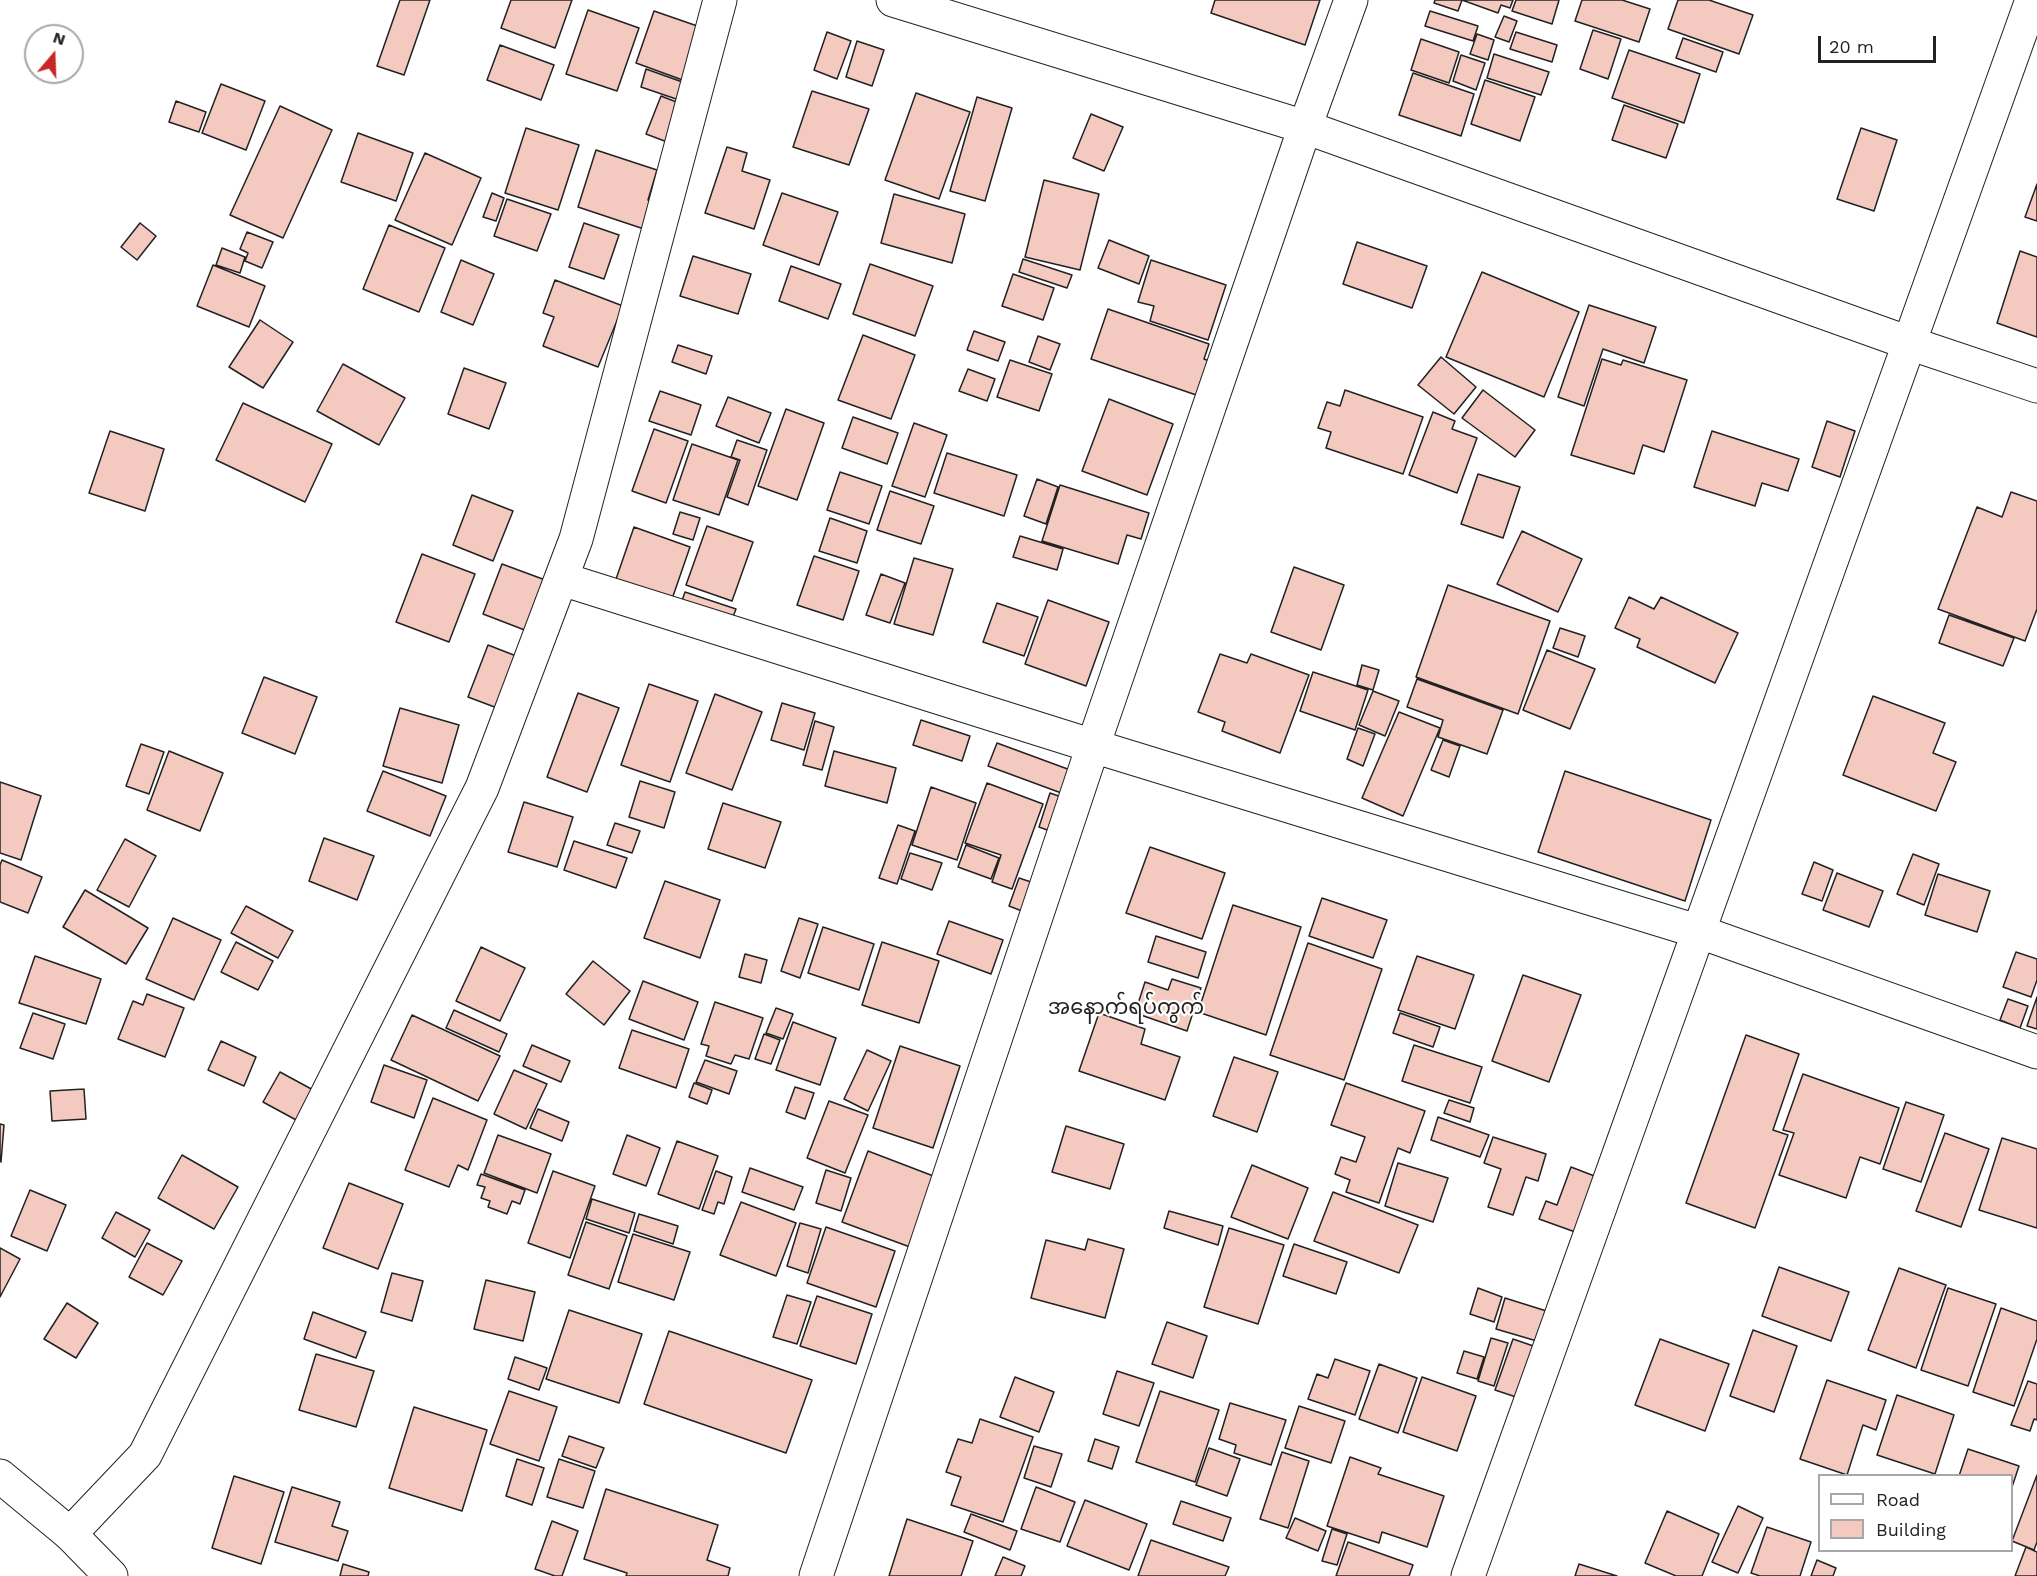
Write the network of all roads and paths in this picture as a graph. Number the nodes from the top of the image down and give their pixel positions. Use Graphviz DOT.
graph roads {
  1 [pos="720,0"];
  2 [pos="892,0"];
  3 [pos="1351,0"];
  4 [pos="2032,0"];
  5 [pos="1305,127"];
  6 [pos="1909,344"];
  7 [pos="2037,386"];
  8 [pos="561,579"];
  9 [pos="1093,746"];
  10 [pos="1700,932"];
  11 [pos="2037,1053"];
  12 [pos="0,1476"];
  13 [pos="70,1534"];
  14 [pos="111,1576"];
  15 [pos="816,1576"];
  16 [pos="1468,1576"];
  1 -- 8 [label="main road"];
  2 -- 5 [label="main road"];
  3 -- 5 [label="main road"];
  4 -- 6 [label="main road"];
  5 -- 6 [label="main road"];
  5 -- 9 [label="main road"];
  6 -- 7 [label="main road"];
  6 -- 10 [label="main road"];
  8 -- 9 [label="main road"];
  8 -- 13 [label="main road"];
  9 -- 10 [label="main road"];
  9 -- 15 [label="main road"];
  10 -- 11 [label="main road"];
  10 -- 16 [label="main road"];
  12 -- 13 [label="main road"];
  13 -- 14 [label="main road"];
}
